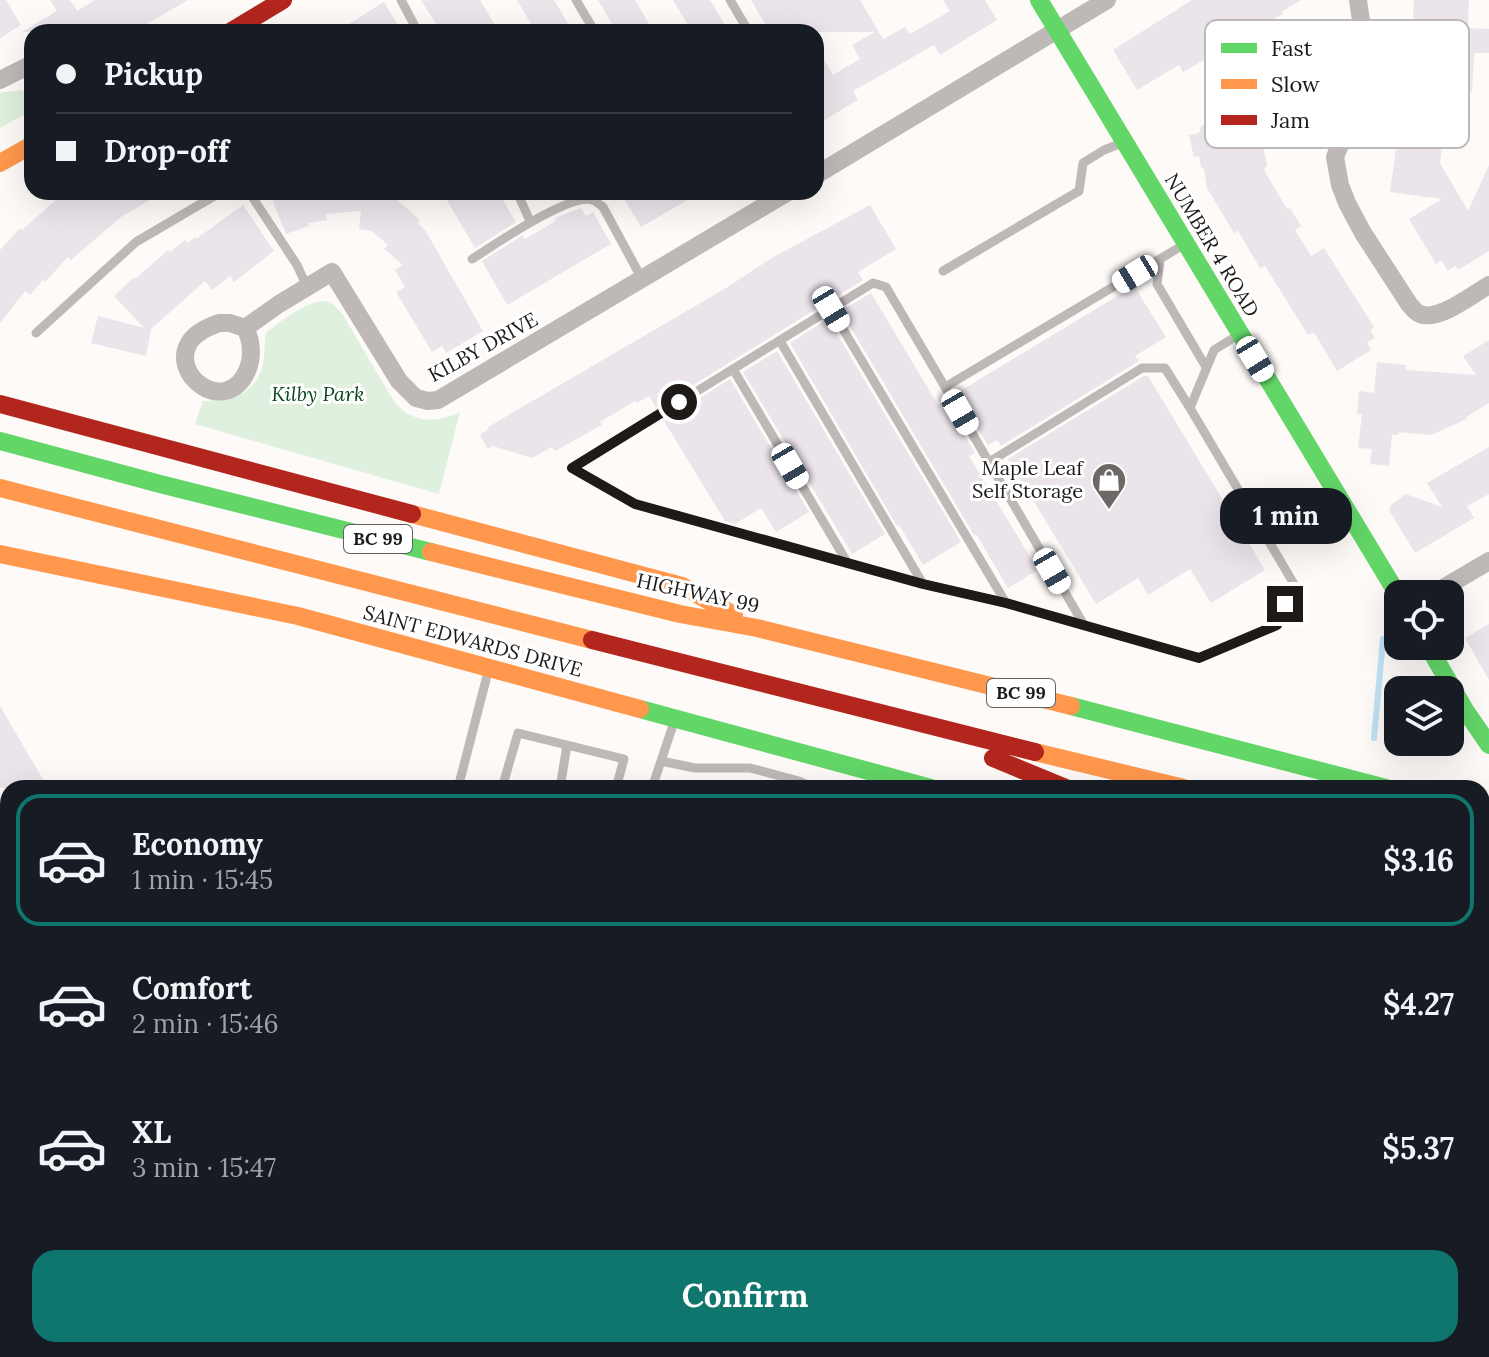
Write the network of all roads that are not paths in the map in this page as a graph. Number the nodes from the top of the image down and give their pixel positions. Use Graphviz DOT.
graph roads {
  1 [pos="283,0"];
  2 [pos="401,0"];
  3 [pos="576,0"];
  4 [pos="730,0"];
  5 [pos="1039,0"];
  6 [pos="1107,0"];
  7 [pos="1358,0"];
  8 [pos="1361,20"];
  9 [pos="243,24"];
  10 [pos="414,24"];
  11 [pos="590,24"];
  12 [pos="744,24"];
  13 [pos="1057,29"];
  14 [pos="24,68"];
  15 [pos="0,80"];
  16 [pos="1125,141"];
  17 [pos="1339,148"];
  18 [pos="24,150"];
  19 [pos="0,163"];
  20 [pos="824,170"];
  21 [pos="207,200"];
  22 [pos="254,200"];
  23 [pos="521,200"];
  24 [pos="578,200"];
  25 [pos="592,200"];
  26 [pos="768,200"];
  27 [pos="530,221"];
  28 [pos="1185,244"];
  29 [pos="472,259"];
  30 [pos="1160,259"];
  31 [pos="943,271"];
  32 [pos="642,279"];
  33 [pos="1489,285"];
  34 [pos="307,287"];
  35 [pos="831,309"];
  36 [pos="245,328"];
  37 [pos="36,333"];
  38 [pos="1239,333"];
  39 [pos="780,341"];
  40 [pos="1206,367"];
  41 [pos="733,369"];
  42 [pos="945,387"];
  43 [pos="0,404"];
  44 [pos="1190,408"];
  45 [pos="0,441"];
  46 [pos="989,462"];
  47 [pos="0,488"];
  48 [pos="60,522"];
  49 [pos="176,533"];
  50 [pos="0,554"];
  51 [pos="1489,561"];
  52 [pos="847,562"];
  53 [pos="1389,580"];
  54 [pos="1457,580"];
  55 [pos="923,584"];
  56 [pos="1006,603"];
  57 [pos="1084,625"];
  58 [pos="757,628"];
  59 [pos="1436,660"];
  60 [pos="489,668"];
  61 [pos="894,717"];
  62 [pos="676,719"];
  63 [pos="567,745"];
  64 [pos="1489,745"];
  65 [pos="661,761"];
  66 [pos="460,780"];
  67 [pos="504,780"];
  68 [pos="561,780"];
  69 [pos="618,780"];
  70 [pos="655,780"];
  71 [pos="795,780"];
  72 [pos="901,780"];
  73 [pos="1047,780"];
  74 [pos="1151,780"];
  75 [pos="1355,780"];
  1 -- 9 [label="main road"];
  2 -- 10 [label="lane"];
  3 -- 11 [label="lane"];
  4 -- 12 [label="lane"];
  5 -- 13 [label="main road, NUMBER 4 ROAD"];
  6 -- 13 [label="street"];
  7 -- 8 [label="street"];
  13 -- 16 [label="main road, NUMBER 4 ROAD"];
  13 -- 20 [label="street"];
  14 -- 15 [label="street"];
  16 -- 28 [label="main road, NUMBER 4 ROAD"];
  16 -- 31 [label="lane"];
  17 -- 33 [label="street"];
  18 -- 19 [label="main road"];
  21 -- 37 [label="lane"];
  22 -- 34 [label="lane"];
  23 -- 27 [label="lane"];
  24 -- 27 [label="lane"];
  25 -- 32 [label="lane"];
  26 -- 32 [label="street, KILBY DRIVE"];
  27 -- 29 [label="lane"];
  28 -- 30 [label="lane"];
  28 -- 38 [label="main road, NUMBER 4 ROAD"];
  30 -- 40 [label="lane"];
  30 -- 42 [label="lane"];
  32 -- 34 [label="street, KILBY DRIVE"];
  34 -- 36 [label="street, KILBY DRIVE"];
  35 -- 39 [label="lane"];
  35 -- 42 [label="lane"];
  35 -- 56 [label="lane"];
  38 -- 40 [label="lane"];
  38 -- 53 [label="main road, NUMBER 4 ROAD"];
  39 -- 41 [label="lane"];
  39 -- 55 [label="lane"];
  40 -- 44 [label="lane"];
  41 -- 52 [label="lane"];
  41 -- 52 [label="lane"];
  42 -- 46 [label="lane"];
  43 -- 58 [label="main road"];
  44 -- 46 [label="lane"];
  44 -- 57 [label="lane"];
  45 -- 58 [label="main road, HIGHWAY 99 / BC 99"];
  46 -- 57 [label="lane"];
  47 -- 49 [label="main road, BC 99"];
  48 -- 49 [label="main road"];
  49 -- 61 [label="main road, BC 99"];
  50 -- 60 [label="main road, SAINT EDWARDS DRIVE"];
  51 -- 54 [label="street"];
  52 -- 55 [label="lane"];
  55 -- 56 [label="lane"];
  56 -- 57 [label="lane"];
  58 -- 75 [label="main road, HIGHWAY 99 / BC 99"];
  59 -- 64 [label="main road"];
  60 -- 62 [label="main road, SAINT EDWARDS DRIVE"];
  60 -- 66 [label="lane"];
  61 -- 73 [label="main road"];
  61 -- 74 [label="main road, BC 99"];
  62 -- 65 [label="lane"];
  62 -- 72 [label="main road, SAINT EDWARDS DRIVE"];
  63 -- 67 [label="lane"];
  63 -- 68 [label="lane"];
  63 -- 69 [label="lane"];
  65 -- 70 [label="lane"];
  65 -- 71 [label="lane"];
}
